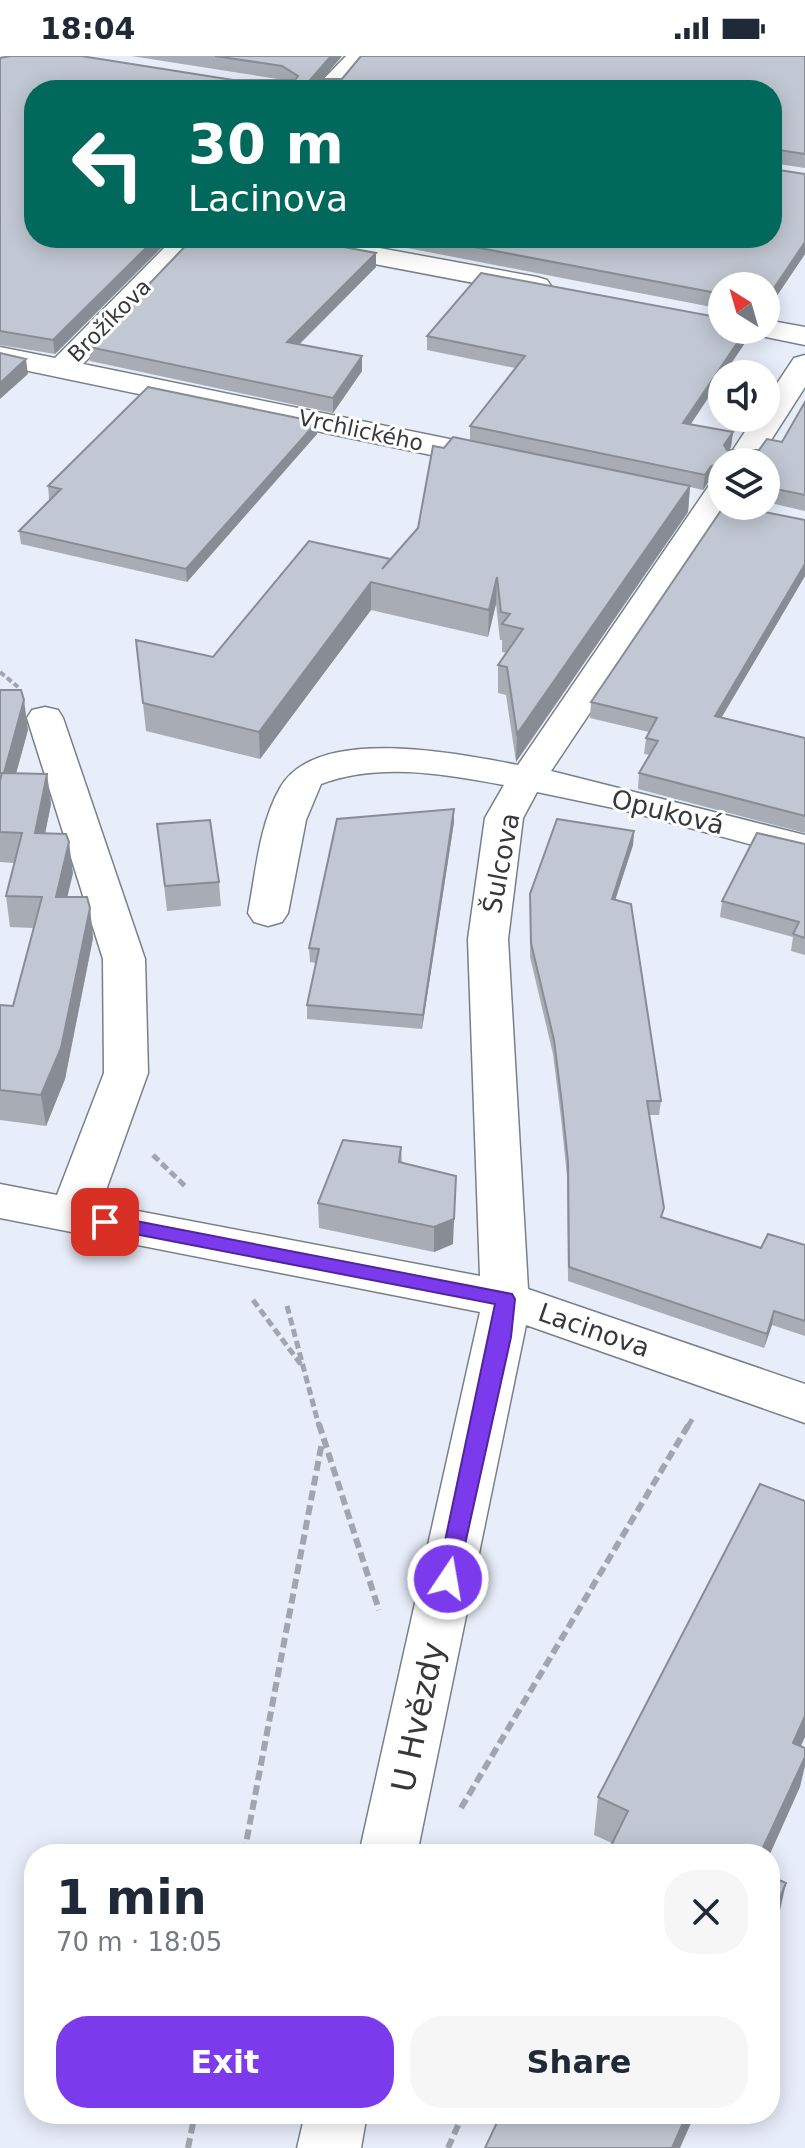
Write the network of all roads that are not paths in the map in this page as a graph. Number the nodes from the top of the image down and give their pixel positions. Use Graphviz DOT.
graph roads {
  1 [pos="360,56"];
  2 [pos="336,80"];
  3 [pos="180,248"];
  4 [pos="334,248"];
  5 [pos="570,292"];
  6 [pos="780,332"];
  7 [pos="805,336"];
  8 [pos="0,356"];
  9 [pos="805,364"];
  10 [pos="62,368"];
  11 [pos="750,448"];
  12 [pos="527,465"];
  13 [pos="708,519"];
  14 [pos="45,718"];
  15 [pos="320,740"];
  16 [pos="381,758"];
  17 [pos="531,777"];
  18 [pos="805,847"];
  19 [pos="268,913"];
  20 [pos="0,1201"];
  21 [pos="75,1216"];
  22 [pos="505,1299"];
  23 [pos="805,1404"];
  24 [pos="390,1844"];
  25 [pos="334,2124"];
  26 [pos="329,2148"];
  1 -- 2 [label="street"];
  3 -- 10 [label="street, Brožíkova"];
  4 -- 5 [label="street"];
  6 -- 7 [label="street"];
  8 -- 10 [label="street, Vrchlického"];
  9 -- 11 [label="street"];
  10 -- 12 [label="street, Vrchlického"];
  13 -- 17 [label="street, Šulcova"];
  14 -- 21 [label="street"];
  15 -- 16 [label="street"];
  16 -- 17 [label="street, Opuková"];
  16 -- 19 [label="street"];
  17 -- 18 [label="street, Opuková"];
  17 -- 22 [label="street, Šulcova"];
  20 -- 21 [label="street, Lacinova"];
  21 -- 22 [label="street, Lacinova"];
  22 -- 23 [label="street, Lacinova"];
  22 -- 24 [label="street, U Hvězdy"];
  25 -- 26 [label="street"];
}
